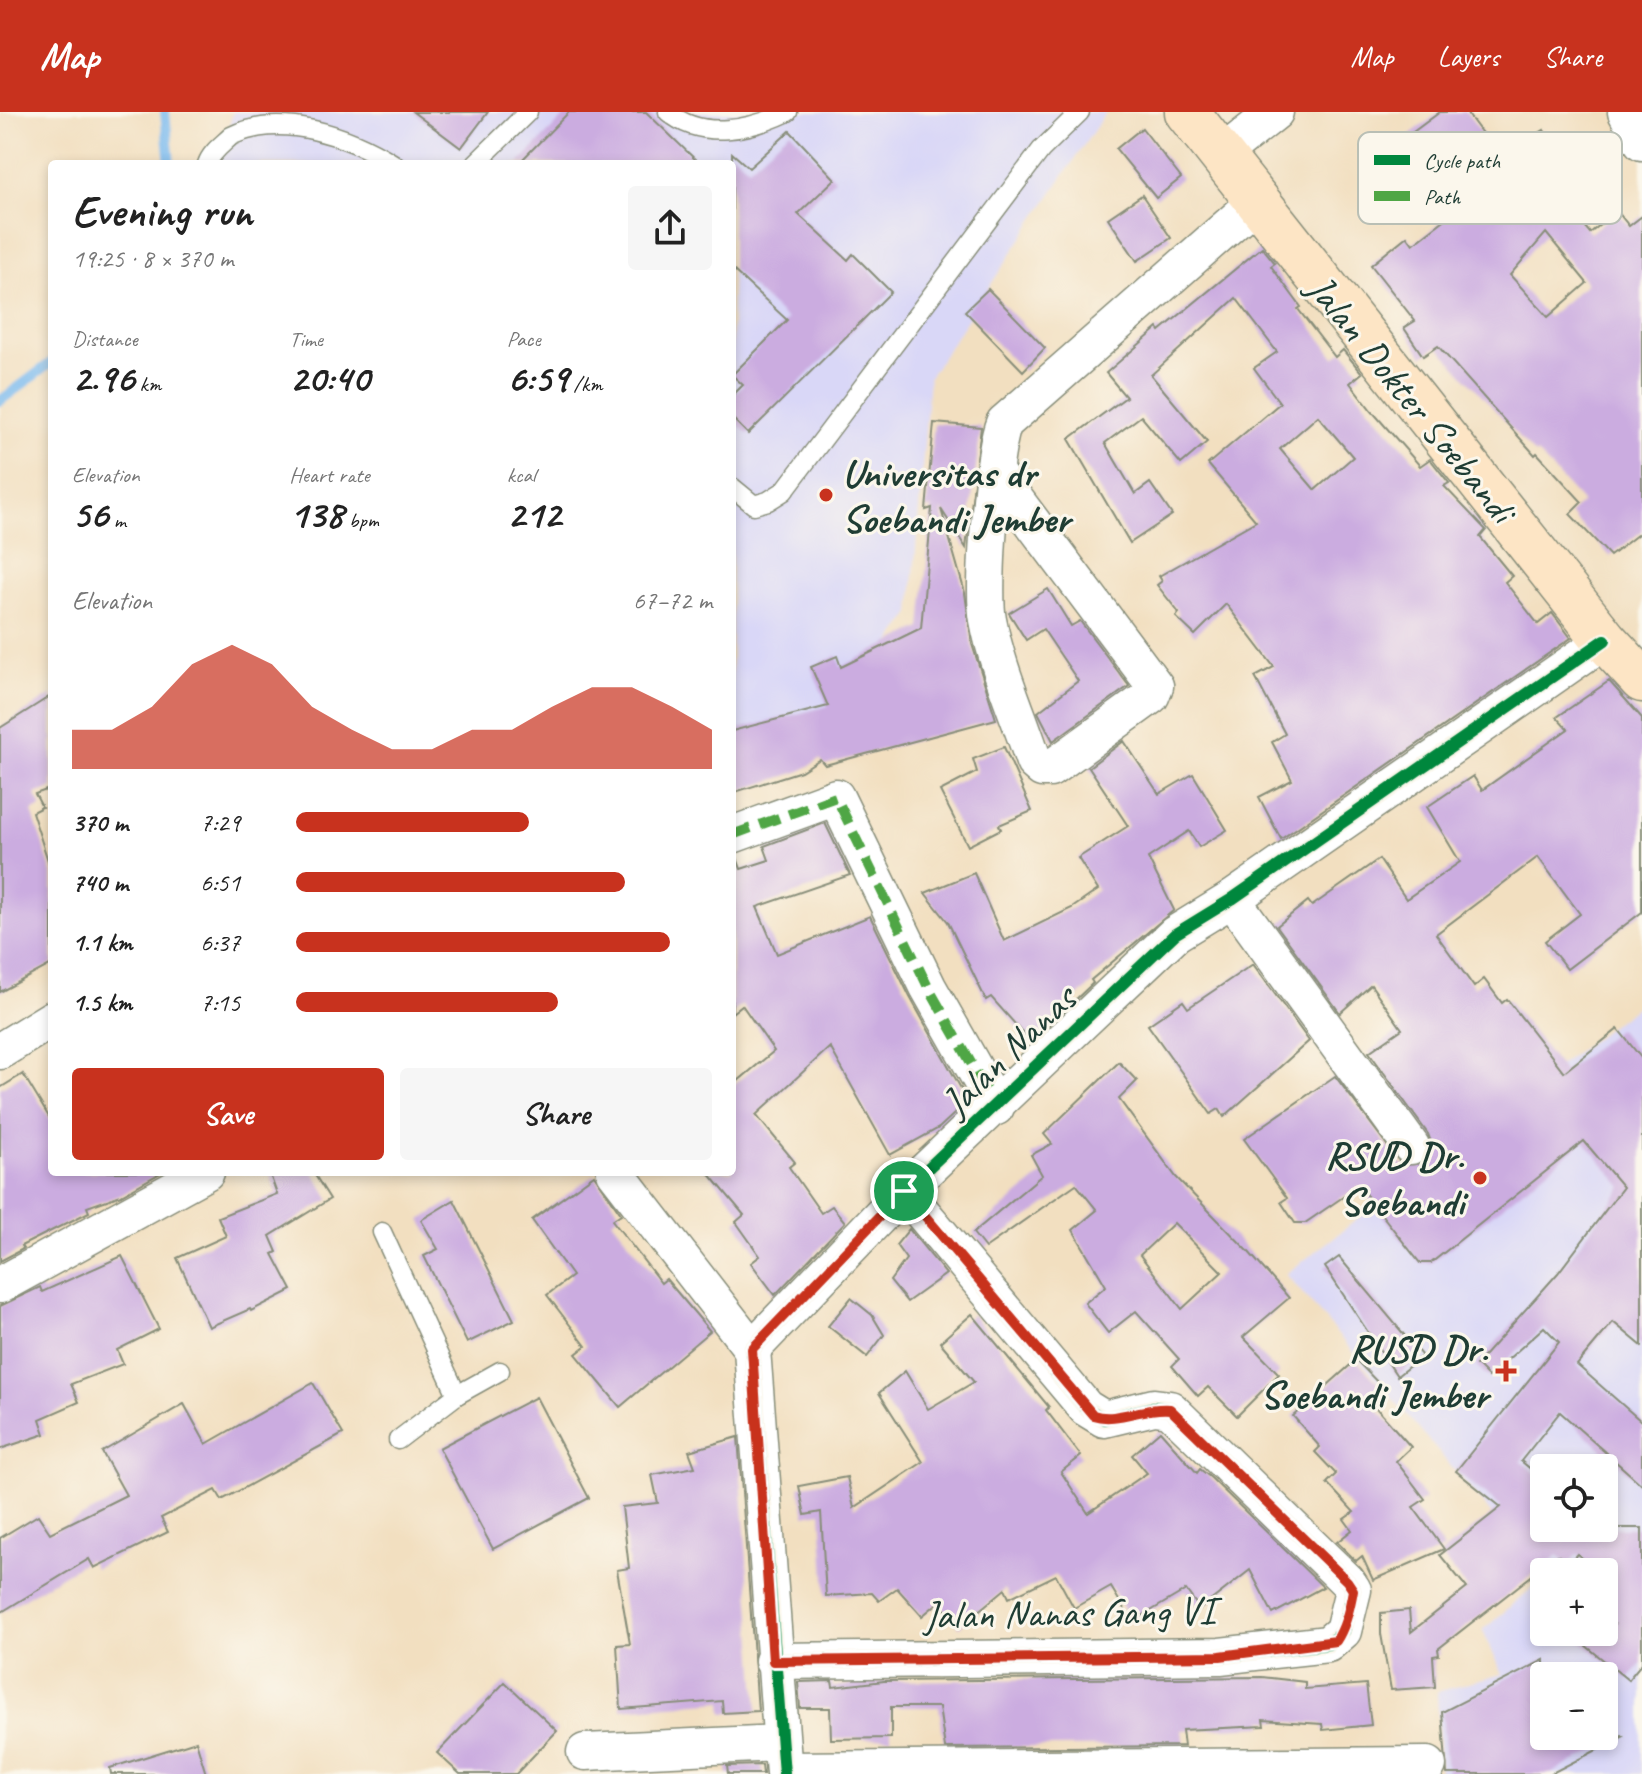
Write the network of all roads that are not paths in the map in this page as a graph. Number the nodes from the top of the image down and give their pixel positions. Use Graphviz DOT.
graph roads {
  1 [pos="528,112"];
  2 [pos="668,112"];
  3 [pos="788,112"];
  4 [pos="1080,112"];
  5 [pos="1187,112"];
  6 [pos="1275,112"];
  7 [pos="1626,112"];
  8 [pos="1642,142"];
  9 [pos="1221,155"];
  10 [pos="208,160"];
  11 [pos="388,160"];
  12 [pos="479,160"];
  13 [pos="1256,202"];
  14 [pos="994,471"];
  15 [pos="736,490"];
  16 [pos="1605,640"];
  17 [pos="1642,680"];
  18 [pos="736,834"];
  19 [pos="1232,899"];
  20 [pos="48,1021"];
  21 [pos="0,1051"];
  22 [pos="996,1107"];
  23 [pos="1411,1146"];
  24 [pos="199,1176"];
  25 [pos="618,1176"];
  26 [pos="904,1191"];
  27 [pos="382,1232"];
  28 [pos="0,1285"];
  29 [pos="752,1349"];
  30 [pos="500,1371"];
  31 [pos="457,1395"];
  32 [pos="398,1440"];
  33 [pos="773,1661"];
  34 [pos="585,1752"];
  35 [pos="783,1762"];
  36 [pos="1428,1765"];
  1 -- 12 [label="lane"];
  2 -- 3 [label="lane"];
  4 -- 15 [label="lane"];
  5 -- 9 [label="main road, Jalan Dokter Soebandi"];
  6 -- 9 [label="street"];
  7 -- 8 [label="street"];
  9 -- 13 [label="main road, Jalan Dokter Soebandi"];
  10 -- 11 [label="lane"];
  13 -- 14 [label="street"];
  13 -- 16 [label="main road, Jalan Dokter Soebandi"];
  14 -- 14 [label="street"];
  16 -- 17 [label="main road, Jalan Dokter Soebandi"];
  16 -- 19 [label="street, Jalan Nanas"];
  18 -- 22 [label="street"];
  19 -- 22 [label="street, Jalan Nanas"];
  19 -- 23 [label="street"];
  20 -- 21 [label="street"];
  22 -- 26 [label="street, Jalan Nanas"];
  24 -- 28 [label="street"];
  25 -- 29 [label="street"];
  26 -- 29 [label="street, Jalan Nanas"];
  26 -- 33 [label="street, Jalan Nanas Gang VI"];
  27 -- 31 [label="lane"];
  29 -- 33 [label="street"];
  30 -- 31 [label="lane"];
  31 -- 32 [label="lane"];
  33 -- 35 [label="street"];
  34 -- 35 [label="street"];
  35 -- 36 [label="street"];
}
